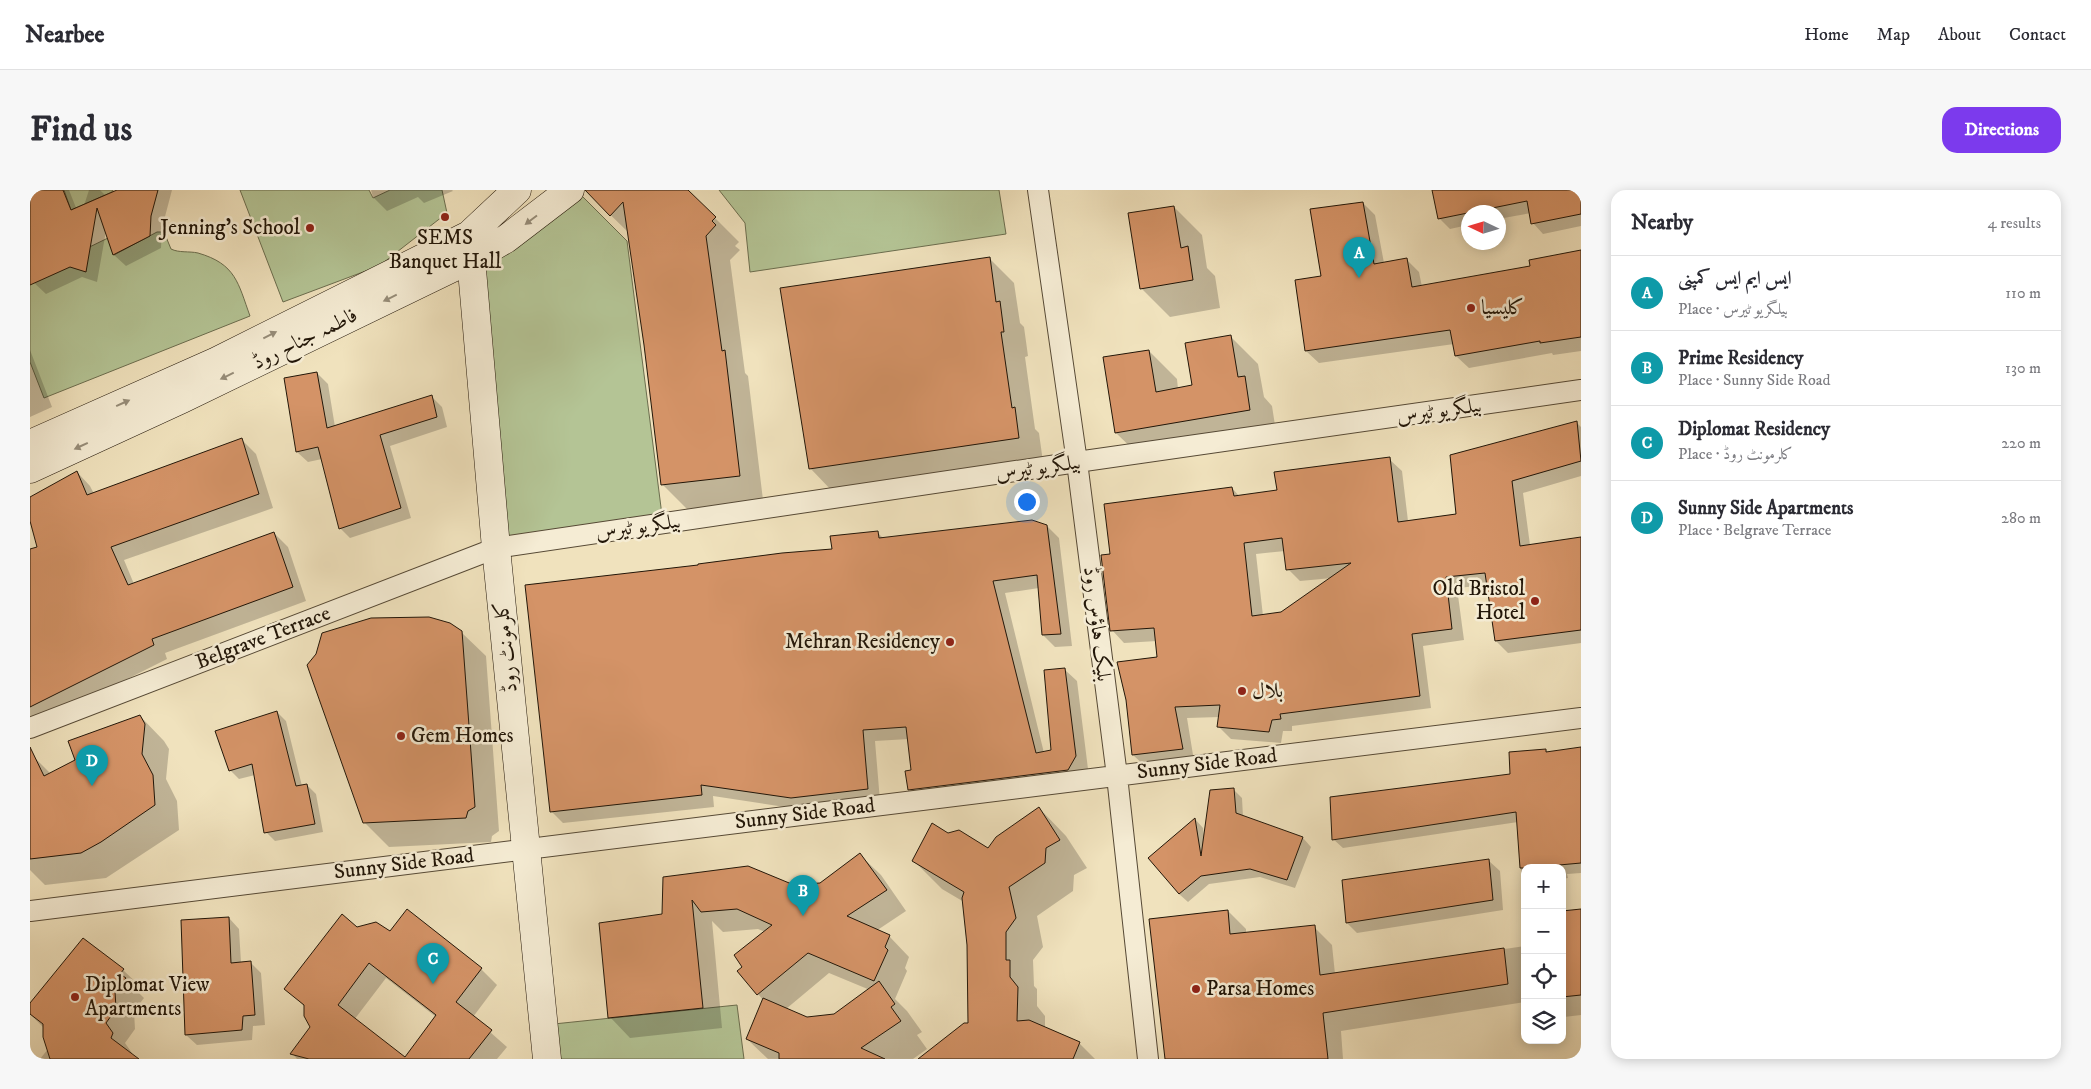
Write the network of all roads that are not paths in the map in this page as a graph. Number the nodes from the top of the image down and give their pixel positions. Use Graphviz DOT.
graph roads {
  1 [pos="517,190"];
  2 [pos="570,190"];
  3 [pos="1044,191"];
  4 [pos="470,247"];
  5 [pos="1581,390"];
  6 [pos="30,444"];
  7 [pos="1076,462"];
  8 [pos="30,469"];
  9 [pos="496,548"];
  10 [pos="1581,718"];
  11 [pos="30,728"];
  12 [pos="1117,776"];
  13 [pos="527,849"];
  14 [pos="30,911"];
  15 [pos="547,1059"];
  16 [pos="1148,1059"];
  1 -- 4 [label="main road, فاطمہ جناح روڈ"];
  2 -- 4 [label="main road, فاطمہ جناح روڈ, one-way"];
  3 -- 7 [label="street, بلیک ہاؤس روڈ"];
  6 -- 4 [label="main road, فاطمہ جناح روڈ, one-way"];
  4 -- 8 [label="main road, فاطمہ جناح روڈ, one-way"];
  4 -- 9 [label="main road, کلرمونٹ روڈ"];
  5 -- 7 [label="street, بیلگریو ٹیرس"];
  7 -- 9 [label="street, بیلگریو ٹیرس"];
  7 -- 12 [label="street, بلیک ہاؤس روڈ"];
  9 -- 11 [label="street, Belgrave Terrace"];
  9 -- 13 [label="main road, کلرمونٹ روڈ"];
  10 -- 12 [label="street, Sunny Side Road"];
  12 -- 13 [label="street, Sunny Side Road"];
  12 -- 16 [label="street, بلیک ہاؤس روڈ"];
  13 -- 14 [label="street, Sunny Side Road"];
  13 -- 15 [label="main road, کلرمونٹ روڈ"];
}
